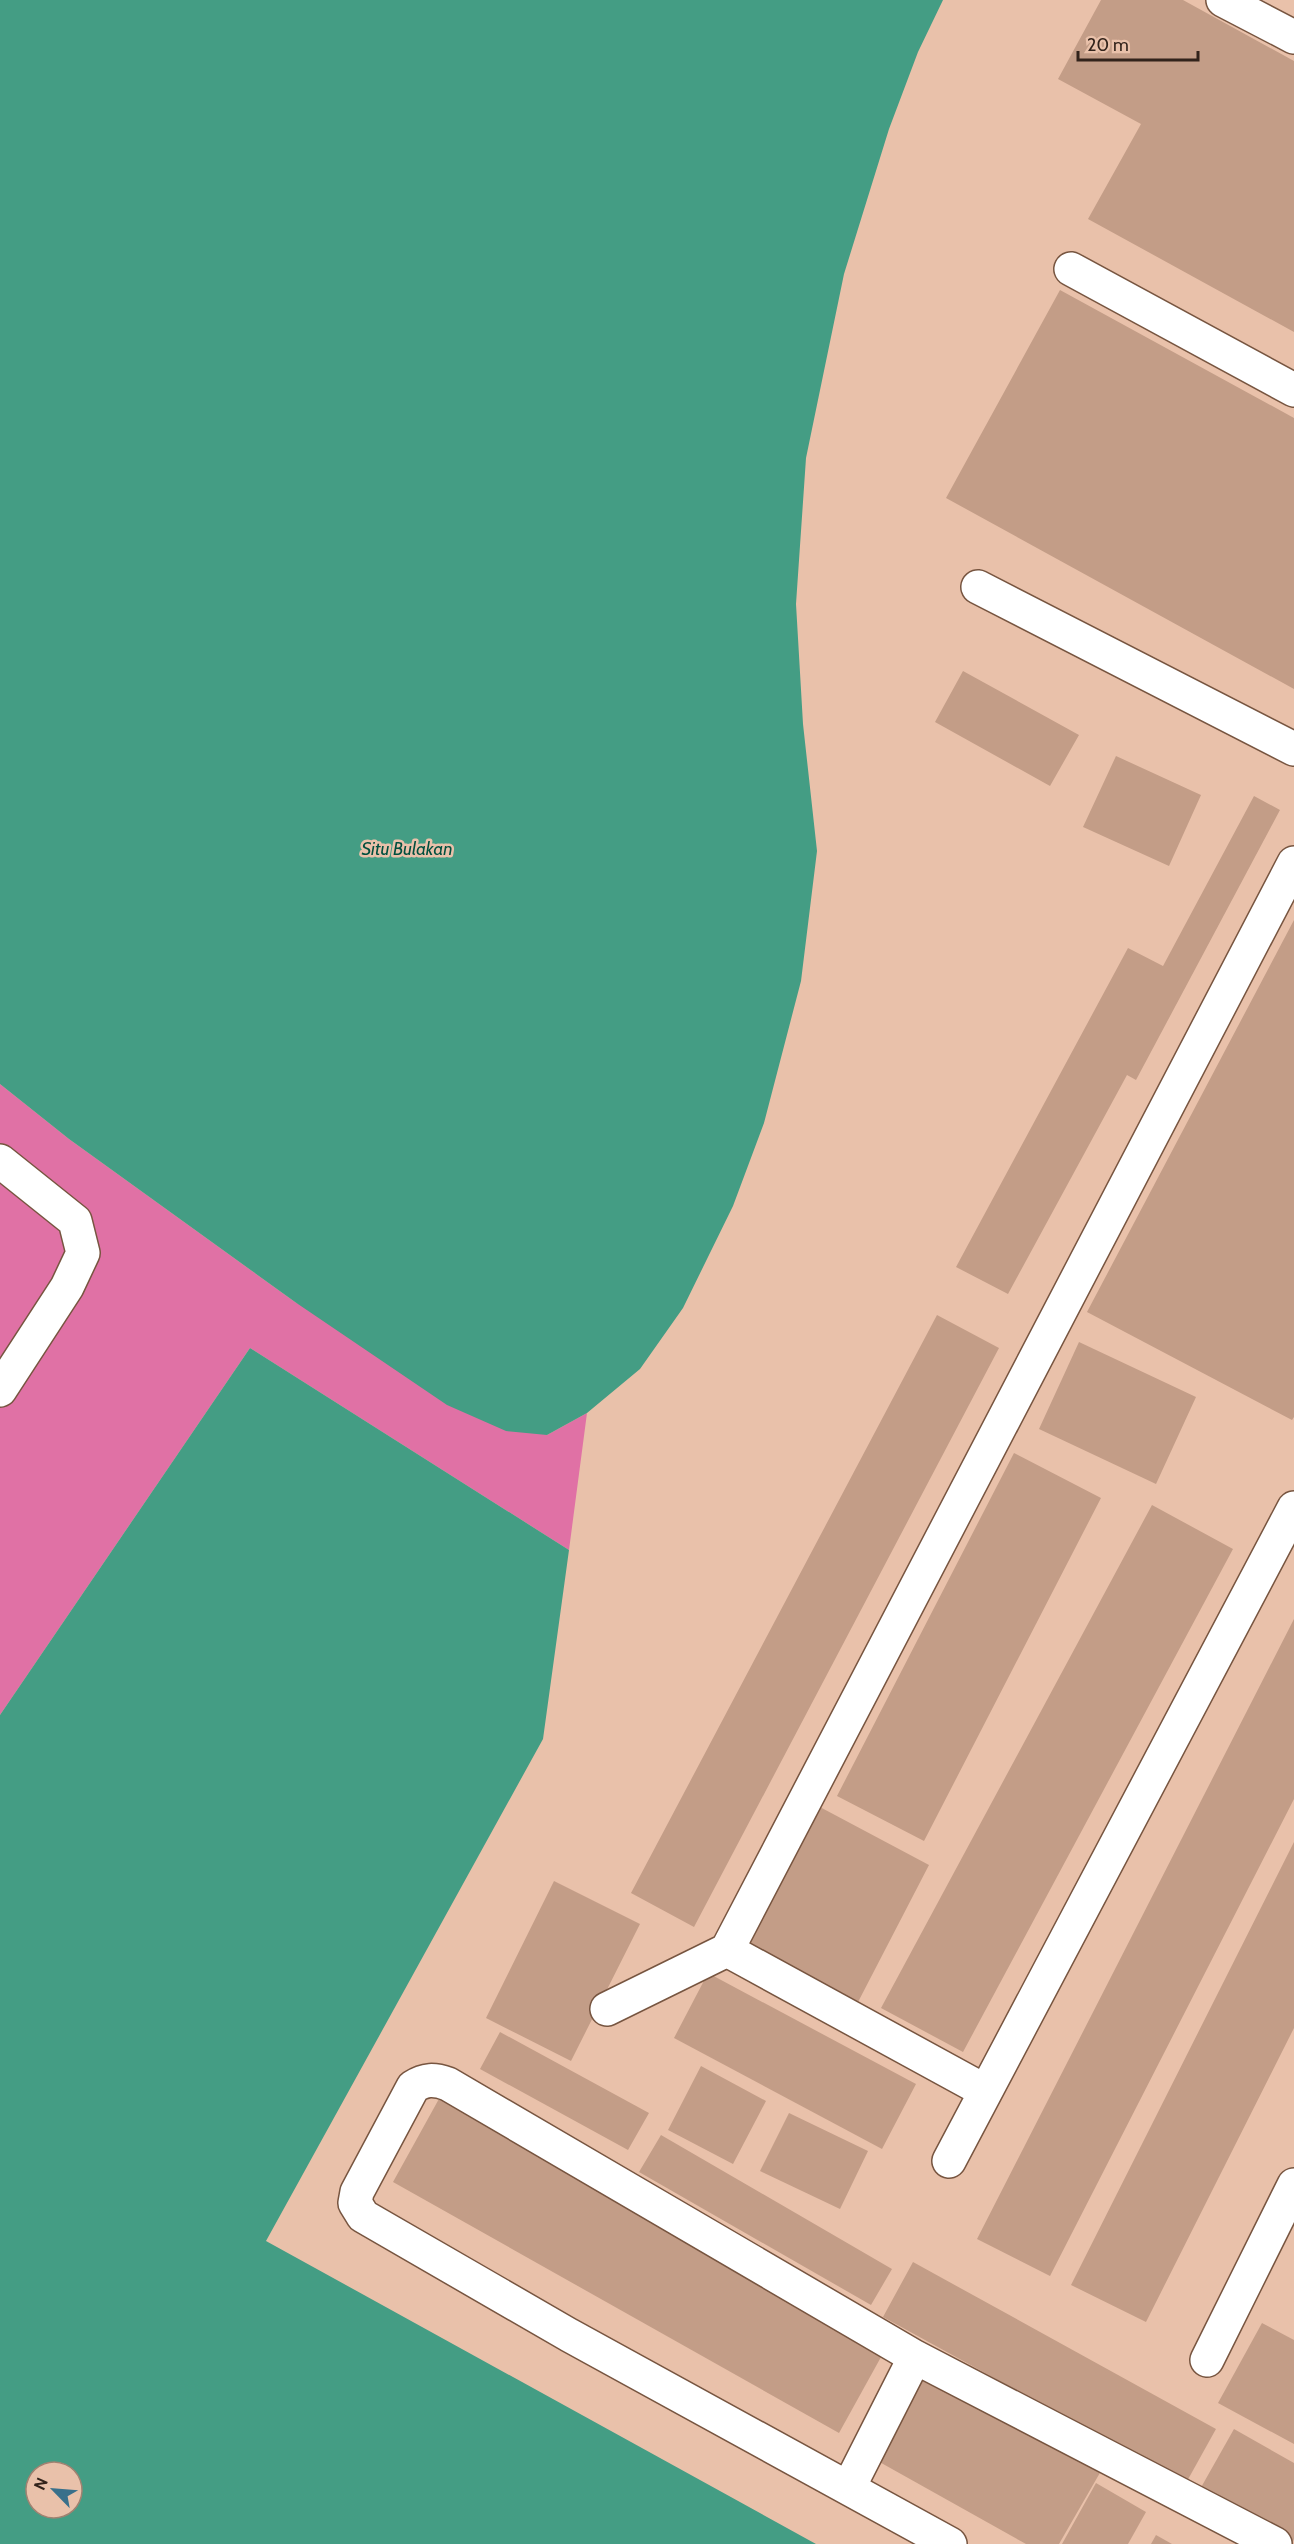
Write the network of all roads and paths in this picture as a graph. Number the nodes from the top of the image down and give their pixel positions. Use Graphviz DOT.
graph roads {
  1 [pos="1223,0"];
  2 [pos="1294,37"];
  3 [pos="1071,269"];
  4 [pos="1294,390"];
  5 [pos="978,587"];
  6 [pos="1294,749"];
  7 [pos="1294,863"];
  8 [pos="0,1161"];
  9 [pos="0,1390"];
  10 [pos="1294,1508"];
  11 [pos="1285,1543"];
  12 [pos="727,1950"];
  13 [pos="607,2009"];
  14 [pos="986,2091"];
  15 [pos="949,2161"];
  16 [pos="1294,2185"];
  17 [pos="915,2357"];
  18 [pos="1207,2360"];
  19 [pos="849,2487"];
  20 [pos="950,2544"];
  21 [pos="1275,2544"];
  1 -- 2 [label="street"];
  3 -- 4 [label="street"];
  5 -- 6 [label="street"];
  7 -- 12 [label="street"];
  8 -- 9 [label="street"];
  10 -- 11 [label="street"];
  11 -- 14 [label="street"];
  12 -- 13 [label="street"];
  12 -- 14 [label="street"];
  14 -- 15 [label="street"];
  16 -- 18 [label="street"];
  17 -- 19 [label="street"];
  17 -- 19 [label="street"];
  17 -- 21 [label="street"];
  19 -- 20 [label="street"];
}
